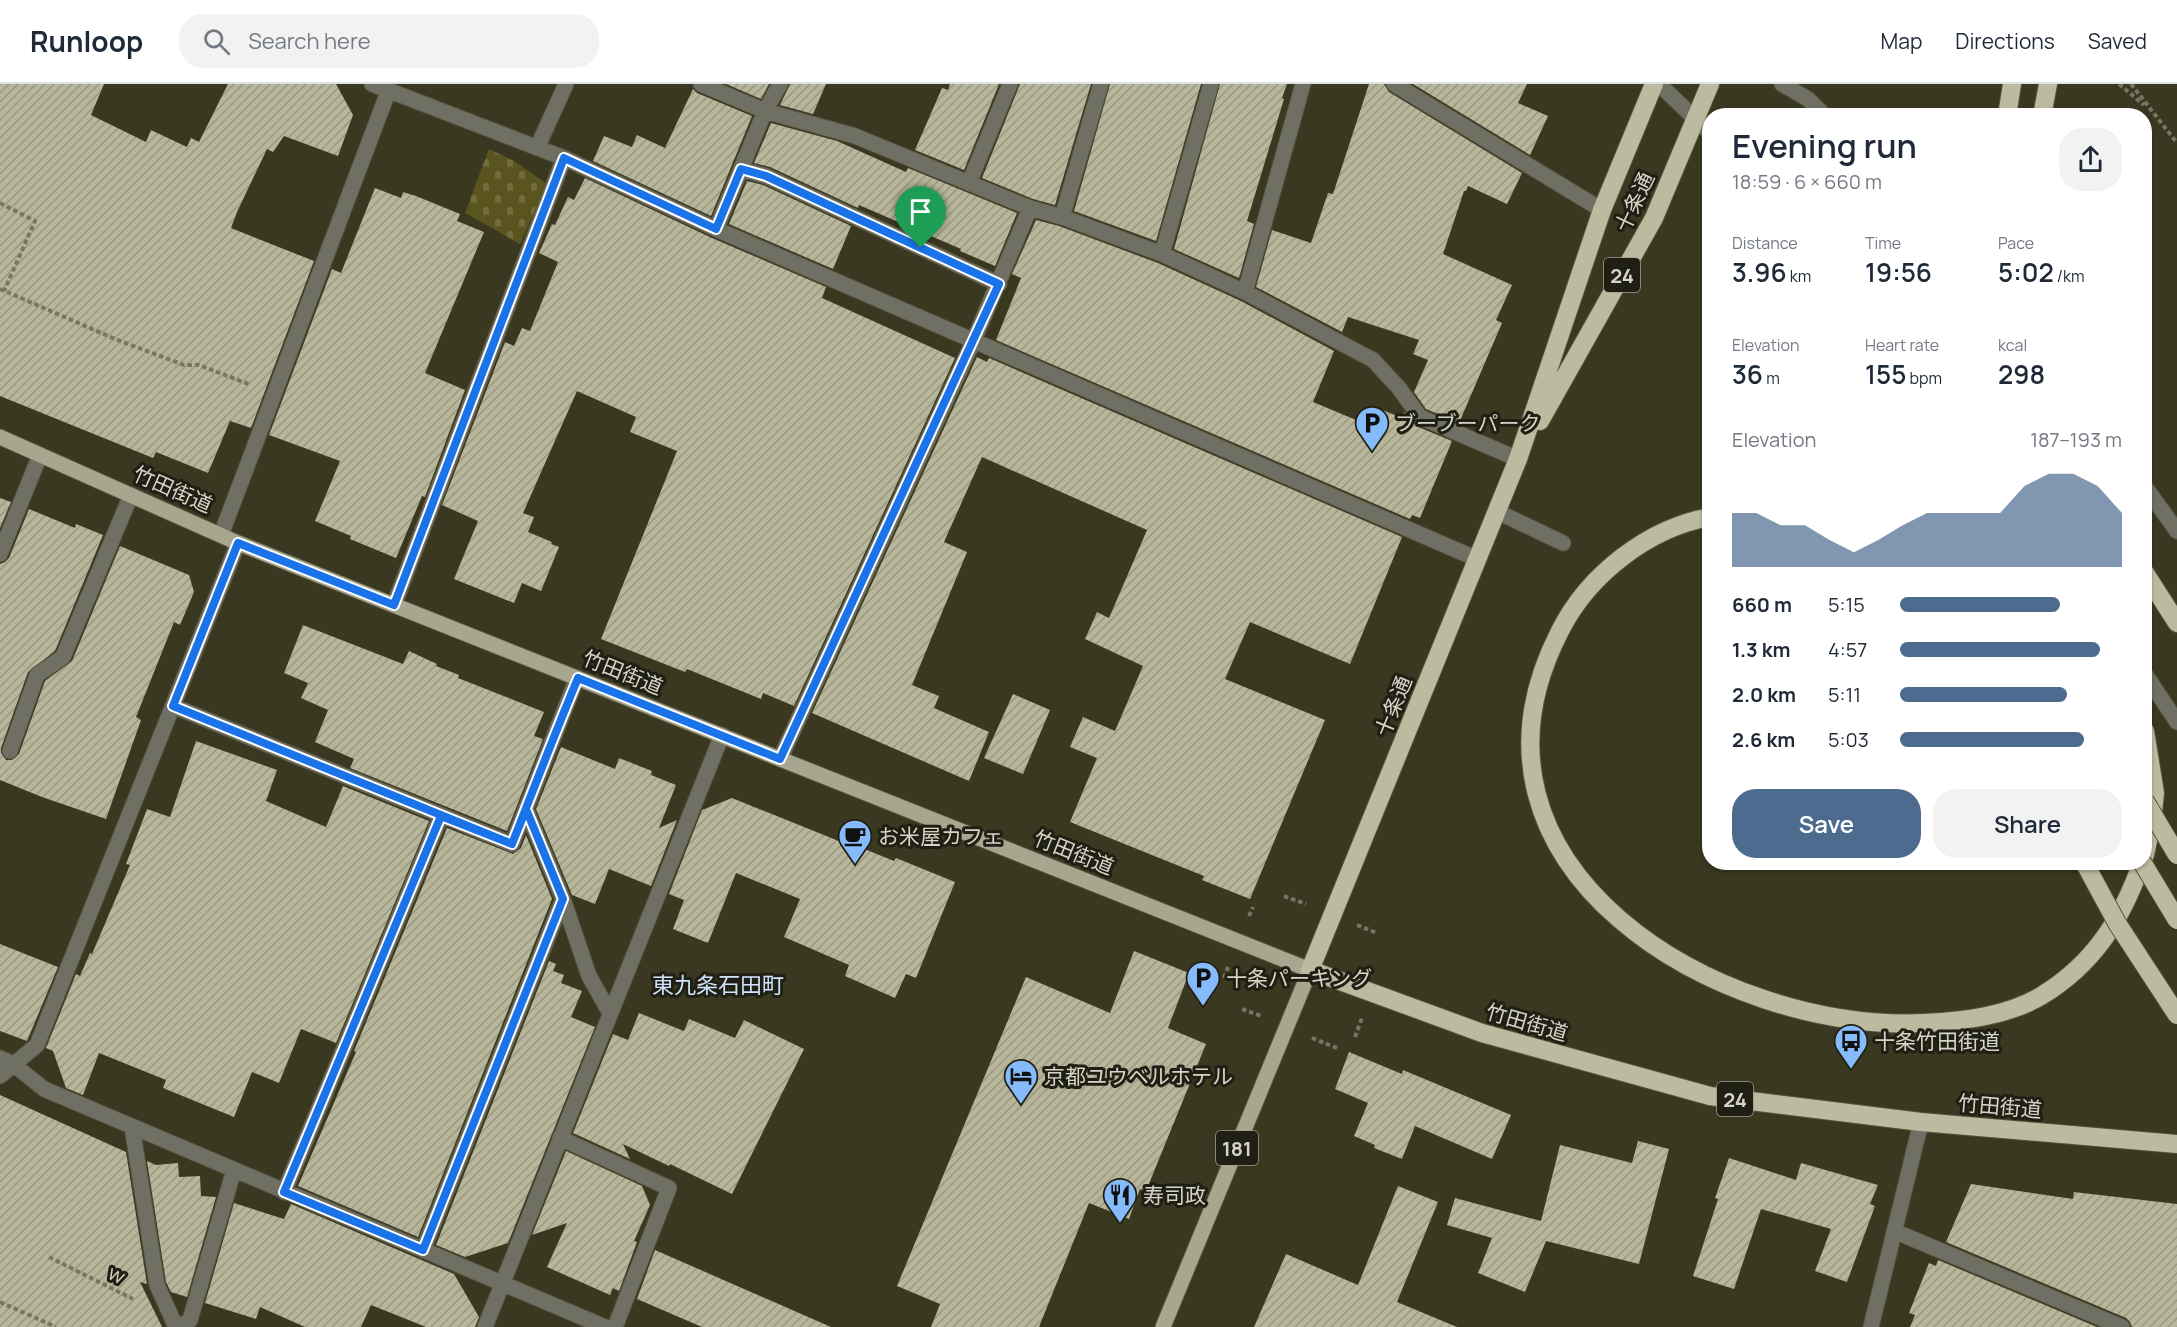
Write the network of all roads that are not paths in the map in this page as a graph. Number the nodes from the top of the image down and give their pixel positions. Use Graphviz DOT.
graph roads {
  1 [pos="372,84"];
  2 [pos="566,84"];
  3 [pos="701,84"];
  4 [pos="780,84"];
  5 [pos="1010,84"];
  6 [pos="1101,84"];
  7 [pos="1211,84"];
  8 [pos="1303,84"];
  9 [pos="1394,84"];
  10 [pos="1654,84"];
  11 [pos="1659,84"];
  12 [pos="1710,84"];
  13 [pos="1782,84"];
  14 [pos="2012,84"];
  15 [pos="2048,84"];
  16 [pos="388,92"];
  17 [pos="1817,108"];
  18 [pos="2008,108"];
  19 [pos="2044,108"];
  20 [pos="765,111"];
  21 [pos="1695,118"];
  22 [pos="1702,125"];
  23 [pos="537,148"];
  24 [pos="564,158"];
  25 [pos="741,169"];
  26 [pos="969,183"];
  27 [pos="1030,208"];
  28 [pos="1602,210"];
  29 [pos="1062,217"];
  30 [pos="716,229"];
  31 [pos="1162,254"];
  32 [pos="999,284"];
  33 [pos="1245,292"];
  34 [pos="973,342"];
  35 [pos="0,437"];
  36 [pos="40,455"];
  37 [pos="1518,459"];
  38 [pos="131,495"];
  39 [pos="2152,497"];
  40 [pos="1496,511"];
  41 [pos="1702,520"];
  42 [pos="2177,531"];
  43 [pos="221,535"];
  44 [pos="238,543"];
  45 [pos="1563,543"];
  46 [pos="0,554"];
  47 [pos="1477,559"];
  48 [pos="2152,584"];
  49 [pos="394,605"];
  50 [pos="2177,623"];
  51 [pos="578,678"];
  52 [pos="2152,684"];
  53 [pos="173,706"];
  54 [pos="2177,722"];
  55 [pos="722,735"];
  56 [pos="10,751"];
  57 [pos="780,759"];
  58 [pos="2152,766"];
  59 [pos="526,809"];
  60 [pos="2152,813"];
  61 [pos="441,816"];
  62 [pos="2152,822"];
  63 [pos="2177,855"];
  64 [pos="2088,870"];
  65 [pos="2139,870"];
  66 [pos="2147,870"];
  67 [pos="563,899"];
  68 [pos="2177,920"];
  69 [pos="1310,970"];
  70 [pos="610,1013"];
  71 [pos="2177,1016"];
  72 [pos="6,1061"];
  73 [pos="0,1076"];
  74 [pos="1921,1122"];
  75 [pos="132,1126"];
  76 [pos="560,1138"];
  77 [pos="2177,1144"];
  78 [pos="234,1170"];
  79 [pos="284,1192"];
  80 [pos="1894,1231"];
  81 [pos="423,1250"];
  82 [pos="501,1283"];
  83 [pos="176,1324"];
  84 [pos="2112,1325"];
  85 [pos="485,1327"];
  86 [pos="605,1327"];
  87 [pos="615,1327"];
  88 [pos="1164,1327"];
  89 [pos="1870,1327"];
  1 -- 16 [label="street"];
  2 -- 23 [label="street"];
  3 -- 20 [label="street"];
  4 -- 20 [label="street"];
  5 -- 26 [label="street"];
  6 -- 29 [label="street"];
  7 -- 31 [label="street"];
  8 -- 33 [label="street"];
  9 -- 28 [label="street"];
  10 -- 28 [label="highway, 十条通 / 24"];
  11 -- 21 [label="street"];
  12 -- 21 [label="highway, 十条通 / 24"];
  13 -- 17 [label="street"];
  14 -- 18 [label="highway"];
  15 -- 19 [label="highway"];
  16 -- 23 [label="street"];
  16 -- 43 [label="street"];
  20 -- 25 [label="street"];
  20 -- 26 [label="street"];
  21 -- 22 [label="street"];
  21 -- 37 [label="highway, 十条通 / 24"];
  23 -- 24 [label="street"];
  24 -- 30 [label="street"];
  24 -- 49 [label="street"];
  25 -- 30 [label="street"];
  25 -- 32 [label="street"];
  26 -- 27 [label="street"];
  27 -- 29 [label="street"];
  27 -- 32 [label="street"];
  28 -- 37 [label="highway, 十条通 / 24"];
  29 -- 31 [label="street"];
  30 -- 34 [label="street"];
  31 -- 33 [label="street"];
  32 -- 34 [label="street"];
  33 -- 37 [label="street"];
  34 -- 47 [label="street"];
  34 -- 57 [label="street"];
  35 -- 36 [label="main road, 竹田街道"];
  36 -- 38 [label="main road, 竹田街道"];
  36 -- 46 [label="street"];
  37 -- 40 [label="highway, 十条通 / 24"];
  38 -- 43 [label="main road, 竹田街道"];
  38 -- 56 [label="street"];
  39 -- 42 [label="street"];
  40 -- 45 [label="street"];
  40 -- 47 [label="highway, 十条通 / 24"];
  41 -- 65 [label="highway"];
  43 -- 44 [label="main road, 竹田街道"];
  44 -- 49 [label="main road, 竹田街道"];
  44 -- 53 [label="street"];
  47 -- 69 [label="highway, 十条通 / 24"];
  48 -- 50 [label="highway"];
  49 -- 51 [label="main road, 竹田街道"];
  51 -- 55 [label="main road, 竹田街道"];
  51 -- 59 [label="street"];
  52 -- 54 [label="street"];
  53 -- 61 [label="street"];
  53 -- 72 [label="street"];
  55 -- 57 [label="main road, 竹田街道"];
  55 -- 70 [label="street"];
  57 -- 69 [label="main road, 竹田街道"];
  58 -- 62 [label="highway"];
  59 -- 61 [label="street"];
  59 -- 67 [label="street"];
  60 -- 63 [label="highway, bridge"];
  61 -- 79 [label="street"];
  64 -- 71 [label="highway, bridge"];
  66 -- 68 [label="highway, bridge"];
  67 -- 70 [label="street"];
  67 -- 81 [label="street"];
  69 -- 74 [label="highway, 竹田街道 / 24"];
  69 -- 88 [label="main road, 181"];
  70 -- 76 [label="street"];
  72 -- 73 [label="street"];
  72 -- 75 [label="street"];
  74 -- 77 [label="highway, 竹田街道 / 24"];
  74 -- 80 [label="street"];
  75 -- 78 [label="street"];
  75 -- 83 [label="street"];
  76 -- 82 [label="street"];
  76 -- 87 [label="street"];
  78 -- 79 [label="street"];
  78 -- 83 [label="street"];
  79 -- 81 [label="street"];
  80 -- 84 [label="street"];
  80 -- 89 [label="street"];
  81 -- 82 [label="street"];
  82 -- 85 [label="street"];
  82 -- 86 [label="street"];
}
